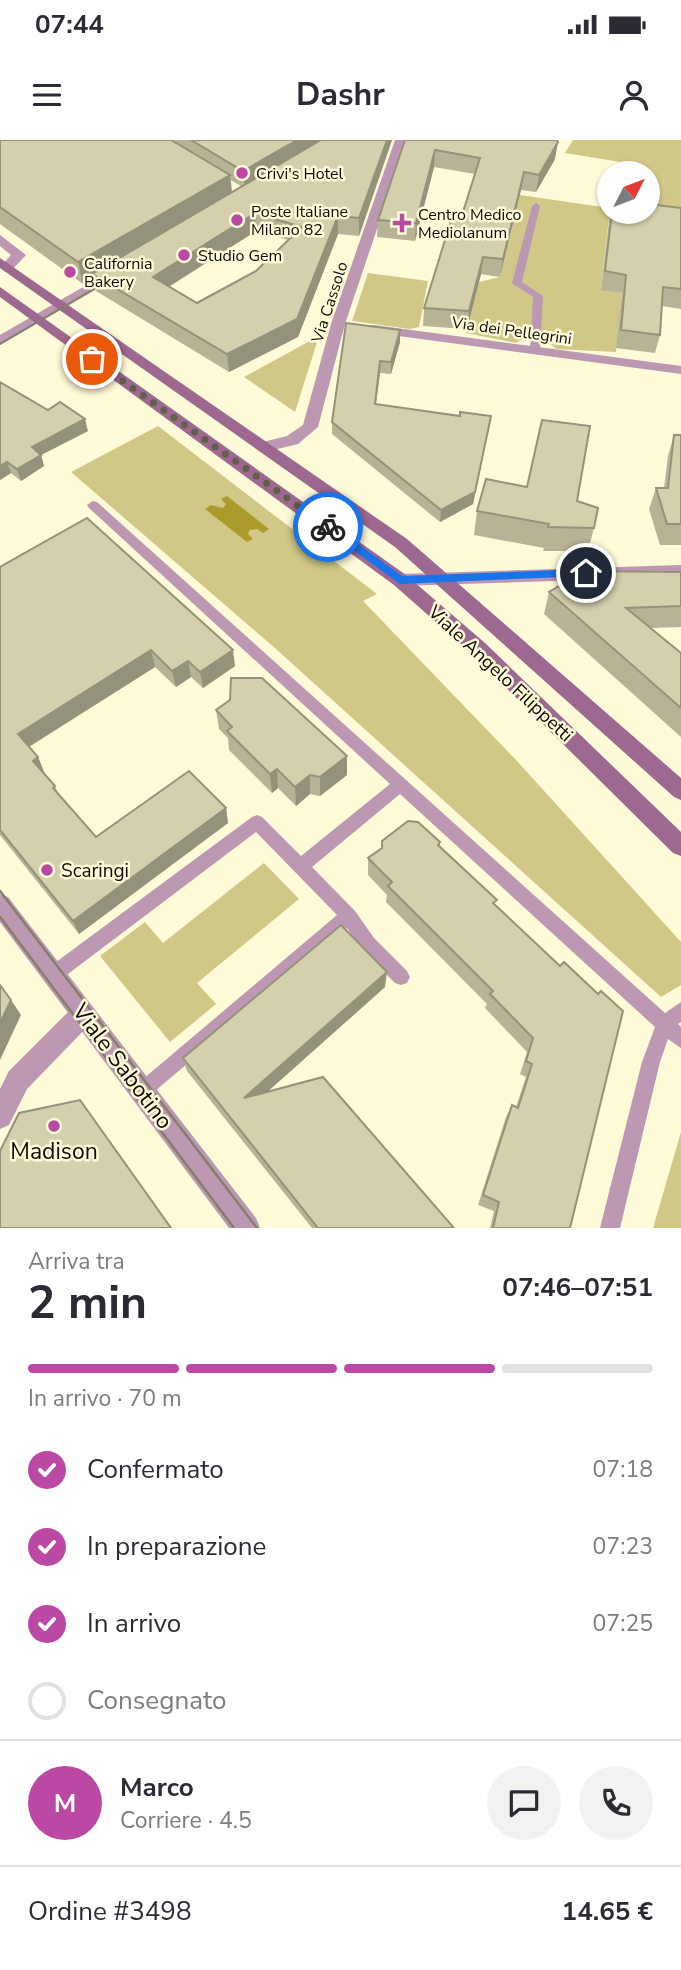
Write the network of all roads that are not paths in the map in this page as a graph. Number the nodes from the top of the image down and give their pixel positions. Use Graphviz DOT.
graph roads {
  1 [pos="401,140"];
  2 [pos="536,206"];
  3 [pos="0,239"];
  4 [pos="4,265"];
  5 [pos="126,266"];
  6 [pos="0,291"];
  7 [pos="60,306"];
  8 [pos="36,319"];
  9 [pos="351,326"];
  10 [pos="2,336"];
  11 [pos="535,350"];
  12 [pos="681,370"];
  13 [pos="265,447"];
  14 [pos="93,505"];
  15 [pos="681,571"];
  16 [pos="442,577"];
  17 [pos="400,580"];
  18 [pos="400,785"];
  19 [pos="681,791"];
  20 [pos="681,846"];
  21 [pos="300,866"];
  22 [pos="0,904"];
  23 [pos="349,916"];
  24 [pos="54,974"];
  25 [pos="401,977"];
  26 [pos="681,1011"];
  27 [pos="83,1014"];
  28 [pos="665,1024"];
  29 [pos="681,1039"];
  30 [pos="142,1091"];
  31 [pos="0,1116"];
  32 [pos="246,1228"];
  33 [pos="610,1228"];
  1 -- 9 [label="street, Via Cassolo"];
  2 -- 11 [label="lane"];
  3 -- 4 [label="street"];
  4 -- 7 [label="main road"];
  5 -- 7 [label="street"];
  6 -- 8 [label="main road, Viale Angelo Filippetti"];
  7 -- 8 [label="street"];
  7 -- 13 [label="main road, Viale Angelo Filippetti"];
  8 -- 10 [label="street"];
  8 -- 17 [label="main road, Viale Angelo Filippetti"];
  9 -- 11 [label="street, Via dei Pellegrini"];
  9 -- 13 [label="street, Via Cassolo"];
  11 -- 12 [label="street, Via dei Pellegrini"];
  13 -- 16 [label="main road, Viale Angelo Filippetti"];
  14 -- 18 [label="lane"];
  15 -- 16 [label="street"];
  16 -- 17 [label="street"];
  16 -- 19 [label="main road, Viale Angelo Filippetti"];
  17 -- 20 [label="main road, Viale Angelo Filippetti"];
  18 -- 21 [label="lane"];
  18 -- 28 [label="lane"];
  21 -- 23 [label="lane"];
  21 -- 24 [label="lane"];
  22 -- 24 [label="street, Viale Sabotino"];
  23 -- 25 [label="lane"];
  23 -- 30 [label="lane"];
  24 -- 27 [label="street, Viale Sabotino"];
  26 -- 28 [label="lane"];
  27 -- 30 [label="street, Viale Sabotino"];
  27 -- 31 [label="street"];
  28 -- 29 [label="lane"];
  28 -- 33 [label="lane"];
  30 -- 32 [label="street, Viale Sabotino"];
}
